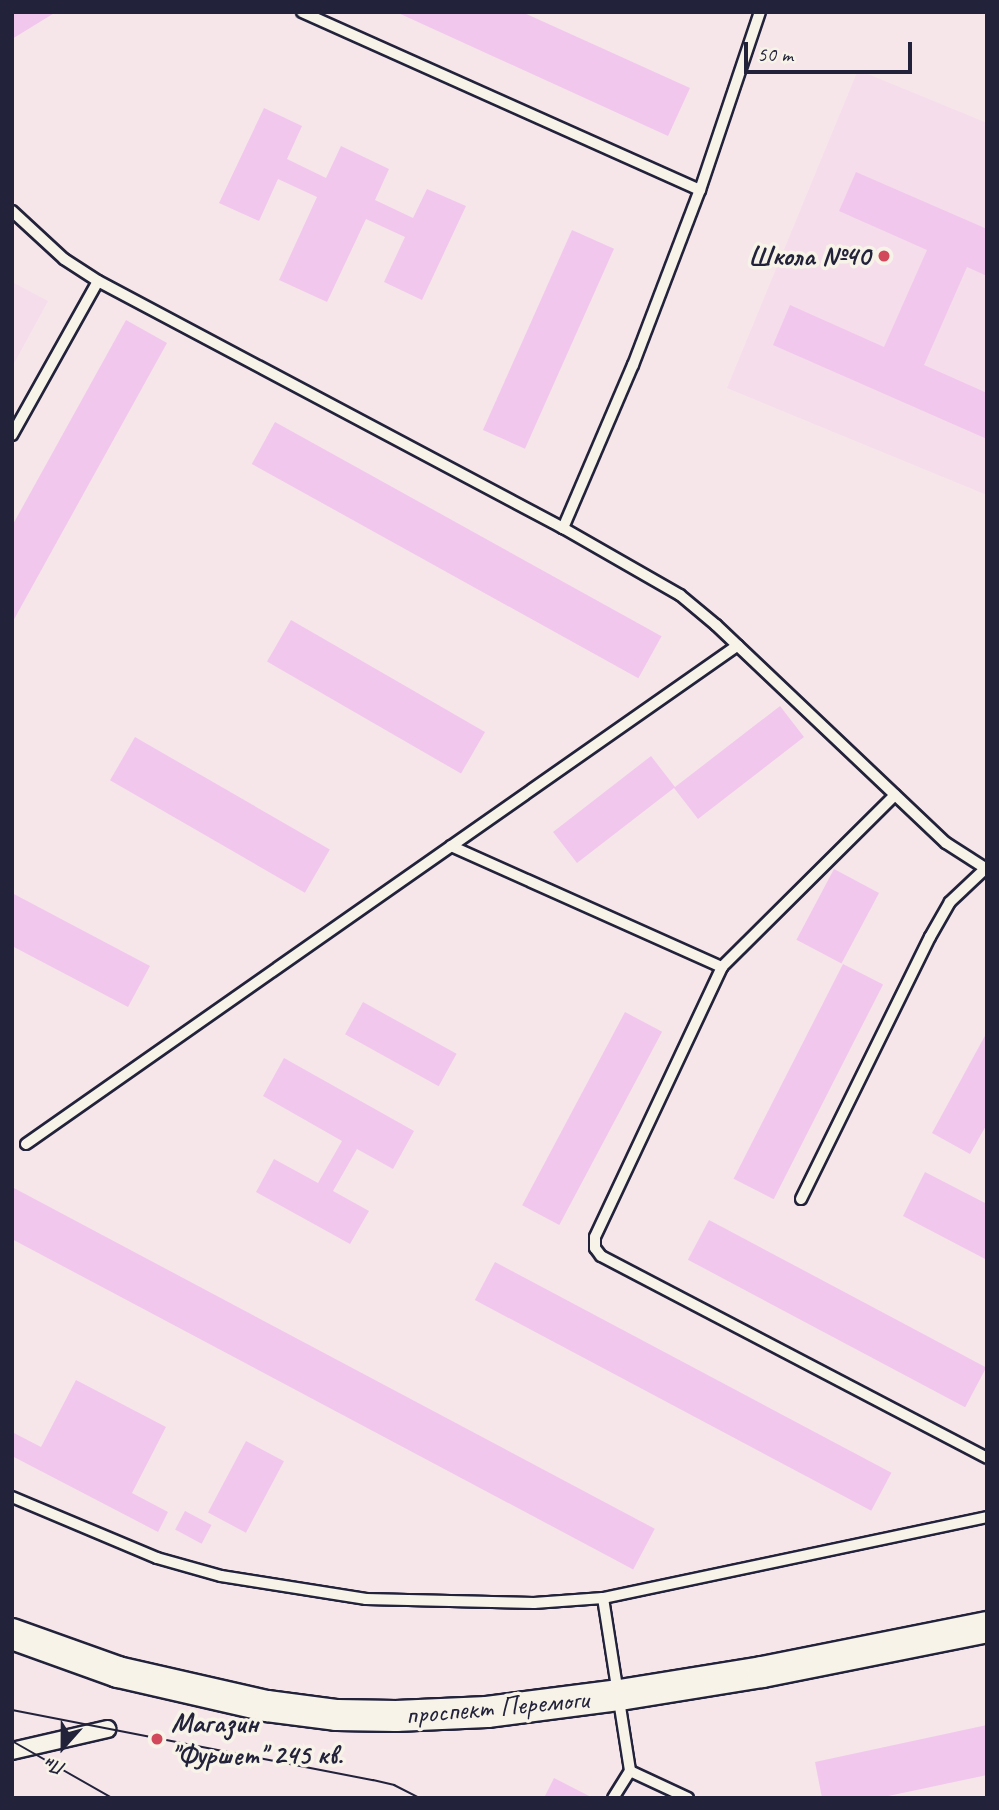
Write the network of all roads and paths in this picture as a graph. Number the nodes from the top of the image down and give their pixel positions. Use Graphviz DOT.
graph roads {
  1 [pos="302,12"];
  2 [pos="760,12"];
  3 [pos="700,190"];
  4 [pos="12,211"];
  5 [pos="98,281"];
  6 [pos="12,435"];
  7 [pos="563,528"];
  8 [pos="737,645"];
  9 [pos="895,794"];
  10 [pos="451,846"];
  11 [pos="986,868"];
  12 [pos="722,967"];
  13 [pos="26,1144"];
  14 [pos="801,1199"];
  15 [pos="987,1458"];
  16 [pos="12,1497"];
  17 [pos="987,1517"];
  18 [pos="603,1598"];
  19 [pos="987,1627"];
  20 [pos="12,1634"];
  21 [pos="620,1695"];
  22 [pos="107,1729"];
  23 [pos="12,1751"];
  24 [pos="630,1770"];
  25 [pos="612,1798"];
  26 [pos="688,1798"];
  1 -- 3 [label="lane"];
  2 -- 3 [label="lane"];
  3 -- 7 [label="lane"];
  4 -- 5 [label="lane"];
  5 -- 6 [label="lane"];
  5 -- 7 [label="lane"];
  7 -- 8 [label="lane"];
  8 -- 9 [label="lane"];
  8 -- 10 [label="lane"];
  9 -- 11 [label="lane"];
  9 -- 12 [label="lane"];
  10 -- 12 [label="lane"];
  10 -- 13 [label="lane"];
  11 -- 14 [label="lane"];
  12 -- 15 [label="lane"];
  16 -- 18 [label="lane"];
  17 -- 18 [label="lane"];
  18 -- 21 [label="lane"];
  19 -- 21 [label="main road, проспект Перемоги"];
  20 -- 21 [label="main road, проспект Перемоги"];
  21 -- 24 [label="lane"];
  22 -- 23 [label="street"];
  24 -- 25 [label="lane"];
  24 -- 26 [label="lane"];
}
